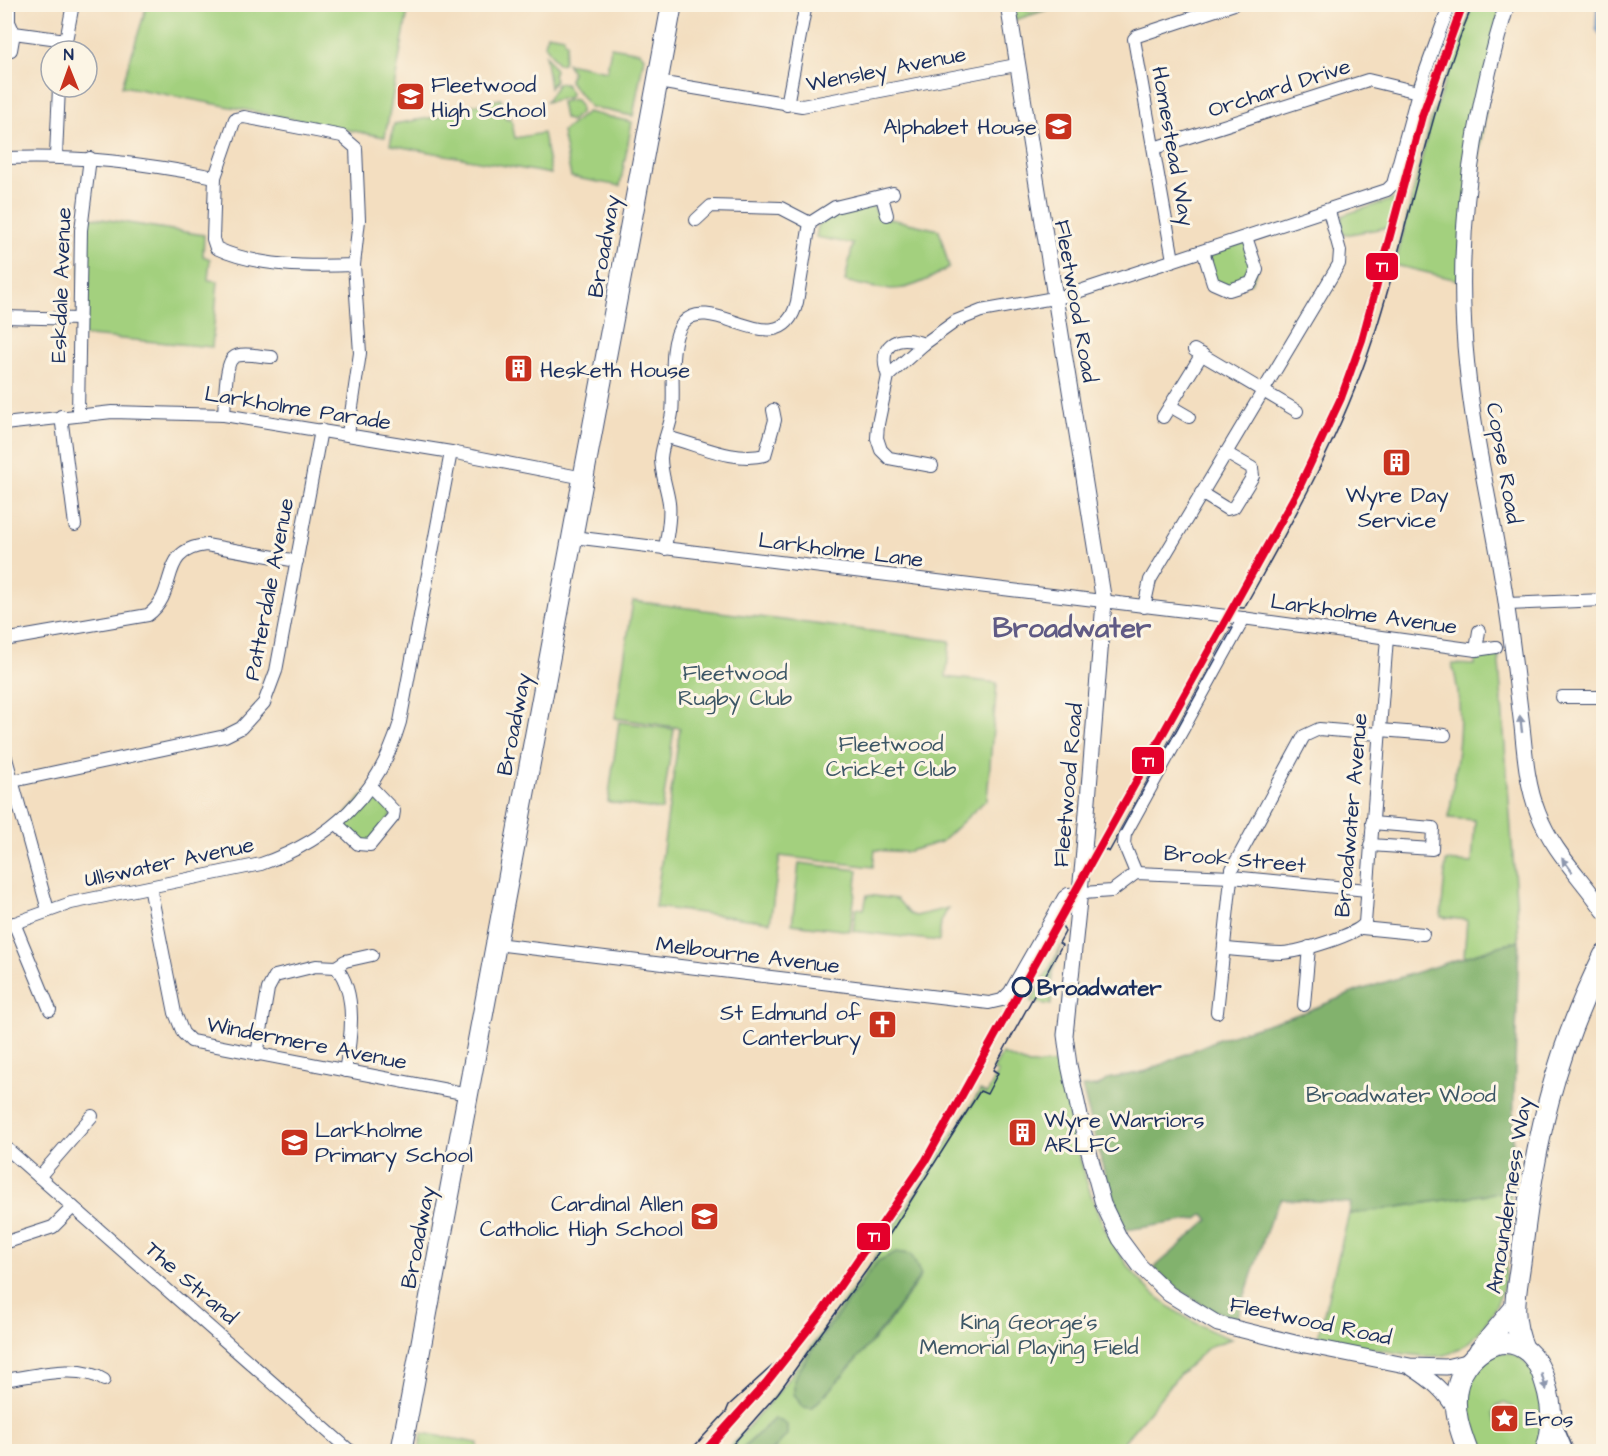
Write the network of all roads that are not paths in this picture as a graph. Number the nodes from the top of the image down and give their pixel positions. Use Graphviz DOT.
graph roads {
  1 [pos="73,4"];
  2 [pos="672,4"];
  3 [pos="806,4"];
  4 [pos="1008,4"];
  5 [pos="1234,4"];
  6 [pos="1450,4"];
  7 [pos="1507,4"];
  8 [pos="9,7"];
  9 [pos="14,33"];
  10 [pos="39,39"];
  11 [pos="66,39"];
  12 [pos="11,50"];
  13 [pos="1016,65"];
  14 [pos="658,82"];
  15 [pos="1418,92"];
  16 [pos="58,99"];
  17 [pos="787,105"];
  18 [pos="1154,148"];
  19 [pos="56,156"];
  20 [pos="90,158"];
  21 [pos="4,159"];
  22 [pos="215,177"];
  23 [pos="1329,211"];
  24 [pos="887,214"];
  25 [pos="696,220"];
  26 [pos="810,223"];
  27 [pos="1246,237"];
  28 [pos="1203,251"];
  29 [pos="1173,260"];
  30 [pos="354,265"];
  31 [pos="1054,299"];
  32 [pos="4,317"];
  33 [pos="79,319"];
  34 [pos="924,344"];
  35 [pos="272,357"];
  36 [pos="888,376"];
  37 [pos="1263,392"];
  38 [pos="1170,406"];
  39 [pos="773,410"];
  40 [pos="1297,411"];
  41 [pos="78,414"];
  42 [pos="224,415"];
  43 [pos="61,416"];
  44 [pos="1163,417"];
  45 [pos="1189,417"];
  46 [pos="4,424"];
  47 [pos="321,429"];
  48 [pos="348,434"];
  49 [pos="666,437"];
  50 [pos="450,452"];
  51 [pos="1226,453"];
  52 [pos="932,466"];
  53 [pos="584,478"];
  54 [pos="1201,493"];
  55 [pos="75,525"];
  56 [pos="573,537"];
  57 [pos="665,549"];
  58 [pos="297,561"];
  59 [pos="1604,600"];
  60 [pos="1104,602"];
  61 [pos="1507,604"];
  62 [pos="1144,607"];
  63 [pos="1244,618"];
  64 [pos="1479,631"];
  65 [pos="1387,638"];
  66 [pos="4,640"];
  67 [pos="1496,647"];
  68 [pos="1476,650"];
  69 [pos="1604,697"];
  70 [pos="1562,698"];
  71 [pos="1380,732"];
  72 [pos="1445,735"];
  73 [pos="4,751"];
  74 [pos="12,781"];
  75 [pos="371,787"];
  76 [pos="1372,823"];
  77 [pos="337,824"];
  78 [pos="1370,845"];
  79 [pos="1136,873"];
  80 [pos="1231,877"];
  81 [pos="150,887"];
  82 [pos="1367,890"];
  83 [pos="1080,894"];
  84 [pos="48,910"];
  85 [pos="1604,910"];
  86 [pos="9,925"];
  87 [pos="1362,928"];
  88 [pos="1424,934"];
  89 [pos="496,944"];
  90 [pos="1309,948"];
  91 [pos="1226,949"];
  92 [pos="1604,954"];
  93 [pos="372,955"];
  94 [pos="336,967"];
  95 [pos="1304,1005"];
  96 [pos="50,1010"];
  97 [pos="1217,1012"];
  98 [pos="257,1055"];
  99 [pos="345,1071"];
  100 [pos="468,1094"];
  101 [pos="92,1116"];
  102 [pos="4,1146"];
  103 [pos="39,1177"];
  104 [pos="73,1207"];
  105 [pos="4,1243"];
  106 [pos="1513,1310"];
  107 [pos="1524,1349"];
  108 [pos="1473,1356"];
  109 [pos="1410,1366"];
  110 [pos="4,1380"];
  111 [pos="104,1380"];
  112 [pos="1456,1411"];
  113 [pos="1552,1421"];
  114 [pos="350,1451"];
  115 [pos="401,1451"];
  116 [pos="1468,1452"];
  117 [pos="1545,1452"];
  118 [pos="1564,1452"];
  1 -- 11 [label="street"];
  2 -- 14 [label="main road, Broadway"];
  3 -- 17 [label="street"];
  4 -- 13 [label="street, Fleetwood Road"];
  5 -- 18 [label="street, Homestead Way"];
  6 -- 15 [label="street"];
  7 -- 61 [label="street, Copse Road"];
  8 -- 9 [label="street"];
  9 -- 10 [label="street"];
  9 -- 12 [label="street"];
  13 -- 17 [label="street, Wensley Avenue"];
  13 -- 31 [label="street, Fleetwood Road"];
  14 -- 17 [label="street, Wensley Avenue"];
  14 -- 53 [label="main road, Broadway"];
  15 -- 18 [label="street, Orchard Drive"];
  15 -- 23 [label="street"];
  16 -- 19 [label="street"];
  18 -- 29 [label="street, Homestead Way"];
  19 -- 20 [label="street"];
  19 -- 21 [label="street"];
  20 -- 22 [label="street"];
  20 -- 33 [label="street, Eskdale Avenue"];
  22 -- 30 [label="street"];
  22 -- 30 [label="street"];
  23 -- 27 [label="street"];
  23 -- 37 [label="street"];
  24 -- 26 [label="street"];
  25 -- 26 [label="street"];
  26 -- 49 [label="street"];
  27 -- 28 [label="street"];
  27 -- 28 [label="street"];
  28 -- 29 [label="street"];
  29 -- 31 [label="street"];
  30 -- 48 [label="street"];
  31 -- 34 [label="street"];
  31 -- 60 [label="street, Fleetwood Road"];
  32 -- 33 [label="street"];
  33 -- 41 [label="street, Eskdale Avenue"];
  34 -- 36 [label="street"];
  34 -- 36 [label="street"];
  35 -- 42 [label="street"];
  36 -- 52 [label="street"];
  37 -- 38 [label="street"];
  37 -- 40 [label="street"];
  37 -- 51 [label="street"];
  38 -- 44 [label="street"];
  38 -- 45 [label="street"];
  39 -- 49 [label="street"];
  41 -- 42 [label="street, Larkholme Parade"];
  41 -- 43 [label="street, Larkholme Parade"];
  42 -- 47 [label="street, Larkholme Parade"];
  43 -- 46 [label="street, Larkholme Parade"];
  43 -- 55 [label="street"];
  47 -- 48 [label="street, Larkholme Parade"];
  47 -- 58 [label="street, Patterdale Avenue"];
  48 -- 50 [label="street, Larkholme Parade"];
  49 -- 57 [label="street"];
  50 -- 53 [label="street, Larkholme Parade"];
  50 -- 75 [label="street, Ullswater Avenue"];
  51 -- 54 [label="street"];
  51 -- 54 [label="street"];
  53 -- 56 [label="main road, Broadway"];
  54 -- 62 [label="street"];
  56 -- 57 [label="street, Larkholme Lane"];
  56 -- 89 [label="main road, Broadway"];
  57 -- 60 [label="street, Larkholme Lane"];
  58 -- 66 [label="street"];
  58 -- 74 [label="street, Patterdale Avenue"];
  59 -- 61 [label="street"];
  60 -- 62 [label="street, Larkholme Avenue"];
  60 -- 83 [label="street, Fleetwood Road"];
  85 -- 61 [label="street, Copse Road, one-way"];
  62 -- 63 [label="street, Larkholme Avenue"];
  63 -- 65 [label="street, Larkholme Avenue"];
  63 -- 79 [label="street, Brook Street"];
  64 -- 68 [label="street, Larkholme Avenue"];
  65 -- 68 [label="street, Larkholme Avenue"];
  65 -- 71 [label="street, Broadwater Avenue"];
  67 -- 68 [label="street, Larkholme Avenue"];
  69 -- 70 [label="street"];
  71 -- 72 [label="street"];
  71 -- 76 [label="street, Broadwater Avenue"];
  71 -- 80 [label="street"];
  73 -- 74 [label="street"];
  74 -- 84 [label="street"];
  75 -- 77 [label="street, Ullswater Avenue"];
  75 -- 77 [label="street"];
  76 -- 78 [label="street, Broadwater Avenue"];
  76 -- 78 [label="street"];
  77 -- 81 [label="street, Ullswater Avenue"];
  78 -- 82 [label="street, Broadwater Avenue"];
  79 -- 80 [label="street, Brook Street"];
  79 -- 83 [label="street, Brook Street"];
  80 -- 82 [label="street, Brook Street"];
  80 -- 91 [label="street"];
  81 -- 84 [label="street, Ullswater Avenue"];
  81 -- 98 [label="street, Windermere Avenue"];
  82 -- 87 [label="street, Broadwater Avenue"];
  83 -- 89 [label="street, Melbourne Avenue"];
  83 -- 109 [label="street, Fleetwood Road"];
  84 -- 86 [label="street, Ullswater Avenue"];
  86 -- 96 [label="street"];
  87 -- 88 [label="street"];
  87 -- 90 [label="street, Broadwater Avenue"];
  89 -- 100 [label="main road, Broadway"];
  90 -- 91 [label="street, Broadwater Avenue"];
  90 -- 95 [label="street"];
  91 -- 97 [label="street"];
  92 -- 106 [label="main road, Amounderness Way"];
  93 -- 94 [label="street"];
  94 -- 98 [label="street"];
  94 -- 99 [label="street"];
  98 -- 99 [label="street, Windermere Avenue"];
  99 -- 100 [label="street, Windermere Avenue"];
  100 -- 115 [label="main road, Broadway"];
  101 -- 103 [label="street"];
  102 -- 103 [label="street, The Strand"];
  103 -- 104 [label="street, The Strand"];
  104 -- 105 [label="street"];
  104 -- 114 [label="street, The Strand"];
  106 -- 107 [label="main road, Amounderness Way"];
  106 -- 108 [label="main road, Amounderness Way"];
  107 -- 108 [label="main road"];
  107 -- 113 [label="main road, one-way"];
  108 -- 109 [label="street, Fleetwood Road"];
  108 -- 112 [label="main road"];
  109 -- 112 [label="street, Fleetwood Road"];
  110 -- 111 [label="street"];
  112 -- 116 [label="main road"];
  113 -- 117 [label="main road"];
  113 -- 118 [label="main road"];
}
